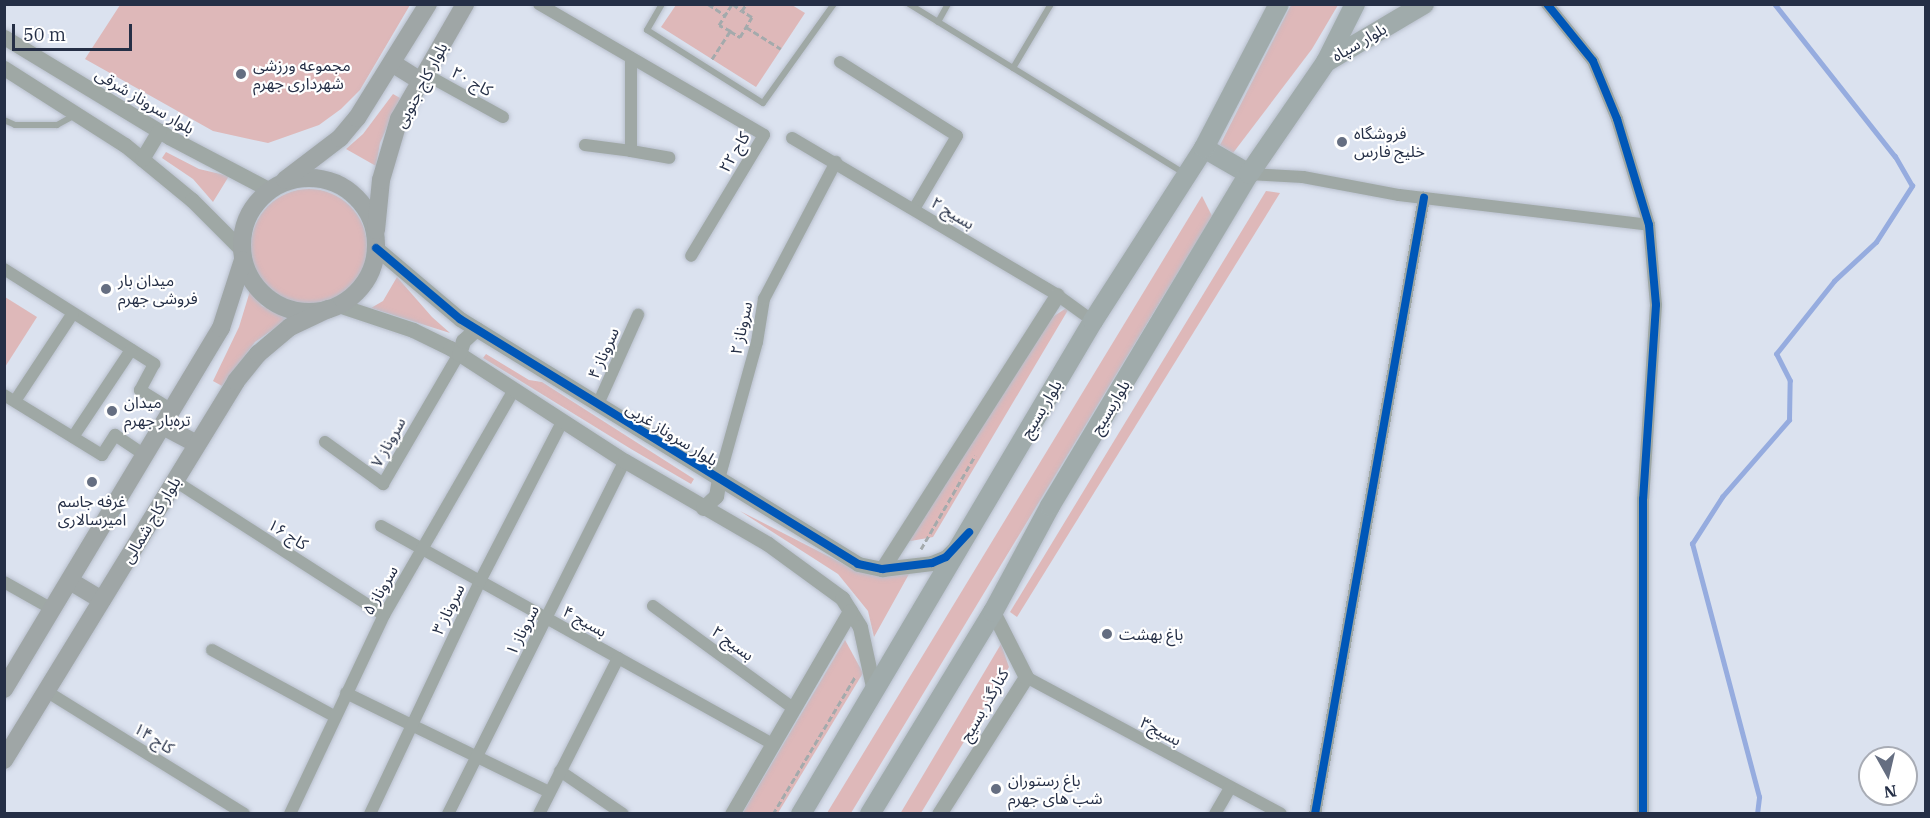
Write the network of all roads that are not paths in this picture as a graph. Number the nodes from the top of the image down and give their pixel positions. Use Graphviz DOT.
graph roads {
  1 [pos="429,4"];
  2 [pos="465,4"];
  3 [pos="539,4"];
  4 [pos="662,4"];
  5 [pos="834,4"];
  6 [pos="909,4"];
  7 [pos="948,4"];
  8 [pos="1052,4"];
  9 [pos="1279,4"];
  10 [pos="1355,4"];
  11 [pos="1424,4"];
  12 [pos="1547,4"];
  13 [pos="938,22"];
  14 [pos="4,37"];
  15 [pos="631,58"];
  16 [pos="840,62"];
  17 [pos="1326,62"];
  18 [pos="392,63"];
  19 [pos="4,68"];
  20 [pos="1013,68"];
  21 [pos="423,77"];
  22 [pos="77,113"];
  23 [pos="503,117"];
  24 [pos="4,120"];
  25 [pos="159,130"];
  26 [pos="792,138"];
  27 [pos="585,145"];
  28 [pos="1204,148"];
  29 [pos="632,151"];
  30 [pos="669,158"];
  31 [pos="142,159"];
  32 [pos="836,162"];
  33 [pos="1187,174"];
  34 [pos="1249,174"];
  35 [pos="273,188"];
  36 [pos="1424,198"];
  37 [pos="914,209"];
  38 [pos="1649,225"];
  39 [pos="376,244"];
  40 [pos="242,255"];
  41 [pos="691,256"];
  42 [pos="4,269"];
  43 [pos="1058,295"];
  44 [pos="333,307"];
  45 [pos="74,313"];
  46 [pos="638,315"];
  47 [pos="1094,321"];
  48 [pos="476,329"];
  49 [pos="132,350"];
  50 [pos="459,354"];
  51 [pos="514,390"];
  52 [pos="10,398"];
  53 [pos="598,404"];
  54 [pos="167,418"];
  55 [pos="562,422"];
  56 [pos="73,437"];
  57 [pos="325,442"];
  58 [pos="197,444"];
  59 [pos="145,455"];
  60 [pos="625,461"];
  61 [pos="719,479"];
  62 [pos="174,481"];
  63 [pos="703,508"];
  64 [pos="381,526"];
  65 [pos="969,532"];
  66 [pos="423,550"];
  67 [pos="882,569"];
  68 [pos="70,581"];
  69 [pos="480,581"];
  70 [pos="4,582"];
  71 [pos="102,600"];
  72 [pos="652,606"];
  73 [pos="52,609"];
  74 [pos="850,610"];
  75 [pos="993,612"];
  76 [pos="384,615"];
  77 [pos="547,619"];
  78 [pos="213,650"];
  79 [pos="618,658"];
  80 [pos="1026,677"];
  81 [pos="4,689"];
  82 [pos="46,691"];
  83 [pos="874,691"];
  84 [pos="346,693"];
  85 [pos="793,708"];
  86 [pos="334,716"];
  87 [pos="411,724"];
  88 [pos="772,744"];
  89 [pos="477,756"];
  90 [pos="4,760"];
  91 [pos="560,771"];
  92 [pos="1230,788"];
  93 [pos="549,792"];
  94 [pos="244,813"];
  95 [pos="290,813"];
  96 [pos="370,813"];
  97 [pos="448,813"];
  98 [pos="539,813"];
  99 [pos="623,813"];
  100 [pos="732,813"];
  101 [pos="801,813"];
  102 [pos="870,813"];
  103 [pos="939,813"];
  104 [pos="1215,813"];
  105 [pos="1281,813"];
  106 [pos="1315,813"];
  107 [pos="1644,813"];
  1 -- 18 [label="main road, بلوار کاج جنوبی"];
  2 -- 21 [label="main road, بلوار کاج جنوبی"];
  3 -- 15 [label="street, کاج ۲۲"];
  4 -- 5 [label="lane"];
  6 -- 13 [label="lane"];
  7 -- 13 [label="lane"];
  8 -- 20 [label="lane"];
  9 -- 28 [label="main road, بلوار بسیج"];
  10 -- 17 [label="main road, بلواربسیج"];
  11 -- 17 [label="main road, بلوار سپاه"];
  12 -- 38 [label="street"];
  13 -- 20 [label="lane"];
  14 -- 25 [label="street, بلوار سروناز شرقی"];
  15 -- 29 [label="street"];
  15 -- 41 [label="street, کاج ۲۲"];
  16 -- 37 [label="street"];
  17 -- 34 [label="main road, بلواربسیج"];
  18 -- 21 [label="main road"];
  18 -- 35 [label="main road, بلوار کاج جنوبی"];
  19 -- 22 [label="street"];
  20 -- 33 [label="lane"];
  21 -- 23 [label="street, کاج ۲۰"];
  21 -- 39 [label="main road, بلوار کاج جنوبی"];
  22 -- 24 [label="lane"];
  22 -- 31 [label="street"];
  25 -- 31 [label="street"];
  25 -- 35 [label="street, بلوار سروناز شرقی"];
  26 -- 32 [label="street, بسیج ۲"];
  27 -- 29 [label="street"];
  28 -- 33 [label="main road, بلوار بسیج"];
  28 -- 34 [label="main road"];
  29 -- 30 [label="street"];
  31 -- 40 [label="street"];
  32 -- 37 [label="street, بسیج ۲"];
  32 -- 61 [label="street, سروناز ۲"];
  33 -- 47 [label="main road, بلوار بسیج"];
  34 -- 36 [label="street"];
  34 -- 75 [label="main road, بلواربسیج"];
  35 -- 39 [label="main road"];
  35 -- 40 [label="main road"];
  36 -- 38 [label="street"];
  36 -- 106 [label="street"];
  37 -- 43 [label="street, بسیج ۲"];
  38 -- 107 [label="street"];
  39 -- 44 [label="main road"];
  39 -- 48 [label="street, بلوار سروناز غربی"];
  40 -- 44 [label="main road"];
  40 -- 54 [label="main road"];
  42 -- 45 [label="street"];
  43 -- 47 [label="street, بسیج ۲"];
  43 -- 67 [label="street"];
  44 -- 50 [label="street"];
  44 -- 58 [label="main road, بلوار کاج شمالی"];
  45 -- 49 [label="street"];
  45 -- 52 [label="street"];
  46 -- 53 [label="street, سروناز ۴"];
  47 -- 65 [label="main road, بلوار بسیج"];
  48 -- 50 [label="street"];
  48 -- 53 [label="street, بلوار سروناز غربی"];
  49 -- 54 [label="street"];
  49 -- 56 [label="street"];
  50 -- 51 [label="street"];
  50 -- 57 [label="street, سروناز ۷"];
  51 -- 55 [label="street"];
  51 -- 66 [label="street, سروناز ۵"];
  52 -- 56 [label="street"];
  53 -- 61 [label="street, بلوار سروناز غربی"];
  54 -- 58 [label="main road"];
  54 -- 59 [label="main road"];
  55 -- 60 [label="street"];
  55 -- 69 [label="street, سروناز ۳"];
  56 -- 59 [label="street"];
  58 -- 62 [label="main road, بلوار کاج شمالی"];
  59 -- 68 [label="main road"];
  60 -- 63 [label="street"];
  60 -- 77 [label="street, سروناز ۱"];
  61 -- 63 [label="street"];
  61 -- 67 [label="street, بلوار سروناز غربی"];
  62 -- 71 [label="main road, بلوار کاج شمالی"];
  62 -- 76 [label="street, کاج ۱۶"];
  63 -- 74 [label="street"];
  64 -- 66 [label="street, بسیج ۴"];
  65 -- 67 [label="street, بلوار سروناز غربی"];
  65 -- 83 [label="main road, بلوار بسیج"];
  66 -- 69 [label="street, بسیج ۴"];
  66 -- 76 [label="street, سروناز ۵"];
  68 -- 71 [label="main road"];
  68 -- 73 [label="main road"];
  69 -- 77 [label="street, بسیج ۴"];
  69 -- 87 [label="street, سروناز ۳"];
  70 -- 73 [label="street"];
  71 -- 82 [label="main road, بلوار کاج شمالی"];
  72 -- 85 [label="street, بسیج ۲"];
  73 -- 81 [label="main road"];
  74 -- 83 [label="street"];
  74 -- 85 [label="street"];
  75 -- 80 [label="street, کنارگذر بسیج"];
  75 -- 102 [label="main road, بلواربسیج"];
  76 -- 84 [label="street, سروناز ۵"];
  77 -- 79 [label="street, بسیج ۴"];
  77 -- 89 [label="street, سروناز ۱"];
  78 -- 86 [label="street"];
  79 -- 88 [label="street, بسیج ۴"];
  79 -- 91 [label="street"];
  80 -- 92 [label="street, بسیج۳"];
  80 -- 103 [label="street, کنارگذر بسیج"];
  82 -- 90 [label="main road, بلوار کاج شمالی"];
  82 -- 94 [label="street, کاج ۱۴"];
  83 -- 101 [label="main road, بلوار بسیج"];
  84 -- 86 [label="street, سروناز ۵"];
  84 -- 87 [label="street"];
  85 -- 88 [label="street"];
  86 -- 95 [label="street, سروناز ۵"];
  87 -- 89 [label="street"];
  87 -- 96 [label="street, سروناز ۳"];
  88 -- 100 [label="street"];
  89 -- 93 [label="street"];
  89 -- 97 [label="street, سروناز ۱"];
  91 -- 93 [label="street"];
  91 -- 99 [label="street"];
  92 -- 104 [label="street"];
  92 -- 105 [label="street, بسیج۳"];
  93 -- 98 [label="street"];
}
